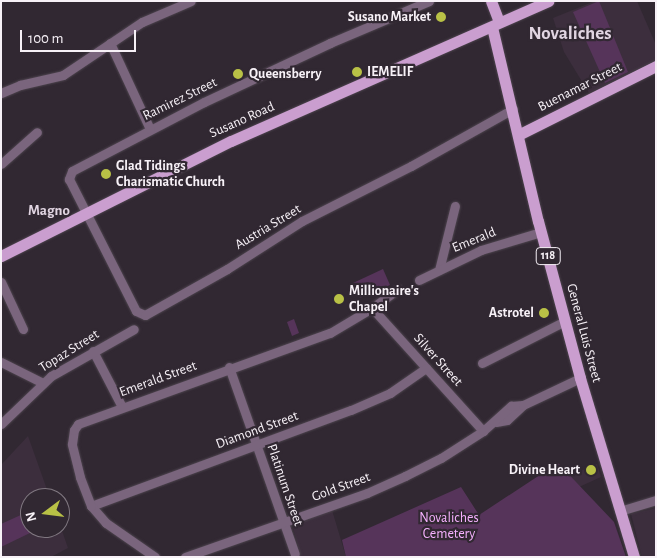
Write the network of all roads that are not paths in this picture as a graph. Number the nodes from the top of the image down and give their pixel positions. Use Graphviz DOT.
graph roads {
  1 [pos="191,1"];
  2 [pos="429,1"];
  3 [pos="491,1"];
  4 [pos="548,1"];
  5 [pos="496,24"];
  6 [pos="110,43"];
  7 [pos="656,66"];
  8 [pos="1,93"];
  9 [pos="513,109"];
  10 [pos="150,129"];
  11 [pos="37,132"];
  12 [pos="518,135"];
  13 [pos="1,164"];
  14 [pos="455,206"];
  15 [pos="86,213"];
  16 [pos="541,232"];
  17 [pos="1,256"];
  18 [pos="439,270"];
  19 [pos="419,280"];
  20 [pos="1,282"];
  21 [pos="398,289"];
  22 [pos="372,308"];
  23 [pos="565,321"];
  24 [pos="23,329"];
  25 [pos="134,329"];
  26 [pos="93,351"];
  27 [pos="1,362"];
  28 [pos="482,363"];
  29 [pos="229,368"];
  30 [pos="426,368"];
  31 [pos="580,378"];
  32 [pos="42,383"];
  33 [pos="122,407"];
  34 [pos="1,424"];
  35 [pos="482,431"];
  36 [pos="257,445"];
  37 [pos="656,500"];
  38 [pos="91,506"];
  39 [pos="620,511"];
  40 [pos="284,522"];
  41 [pos="295,554"];
  42 [pos="154,557"];
  43 [pos="185,557"];
  44 [pos="634,557"];
  1 -- 6 [label="street"];
  2 -- 10 [label="street, Ramirez Street"];
  3 -- 5 [label="main road, General Luis Street"];
  4 -- 5 [label="main road, Susano Road"];
  5 -- 9 [label="main road, General Luis Street / 118"];
  5 -- 15 [label="main road, Susano Road"];
  6 -- 8 [label="street"];
  6 -- 10 [label="street"];
  7 -- 12 [label="main road, Buenamar Street"];
  9 -- 12 [label="main road, General Luis Street / 118"];
  9 -- 15 [label="street, Austria Street"];
  10 -- 15 [label="street, Ramirez Street"];
  11 -- 13 [label="street"];
  12 -- 16 [label="main road, General Luis Street / 118"];
  14 -- 18 [label="street"];
  15 -- 17 [label="main road, Susano Road"];
  16 -- 18 [label="street, Emerald"];
  16 -- 23 [label="main road, General Luis Street / 118"];
  18 -- 19 [label="street, Emerald"];
  20 -- 24 [label="street"];
  21 -- 22 [label="street, Emerald Street"];
  22 -- 29 [label="street, Emerald Street"];
  22 -- 30 [label="street, Silver Street"];
  23 -- 28 [label="street"];
  23 -- 31 [label="main road, General Luis Street / 118"];
  25 -- 26 [label="street, Topaz Street"];
  26 -- 32 [label="street, Topaz Street"];
  26 -- 33 [label="street"];
  27 -- 32 [label="street"];
  29 -- 33 [label="street, Emerald Street"];
  29 -- 36 [label="street, Platinum Street"];
  30 -- 35 [label="street, Silver Street"];
  30 -- 36 [label="street, Diamond Street"];
  31 -- 35 [label="street, Gold Street"];
  31 -- 39 [label="main road, General Luis Street / 118"];
  32 -- 34 [label="street, Topaz Street"];
  33 -- 38 [label="street, Emerald Street"];
  35 -- 40 [label="street, Gold Street"];
  36 -- 38 [label="street, Diamond Street"];
  36 -- 40 [label="street, Platinum Street"];
  37 -- 39 [label="street"];
  38 -- 42 [label="street, Emerald Street"];
  39 -- 44 [label="main road, General Luis Street / 118"];
  40 -- 41 [label="street, Platinum Street"];
  40 -- 43 [label="street, Gold Street"];
}
